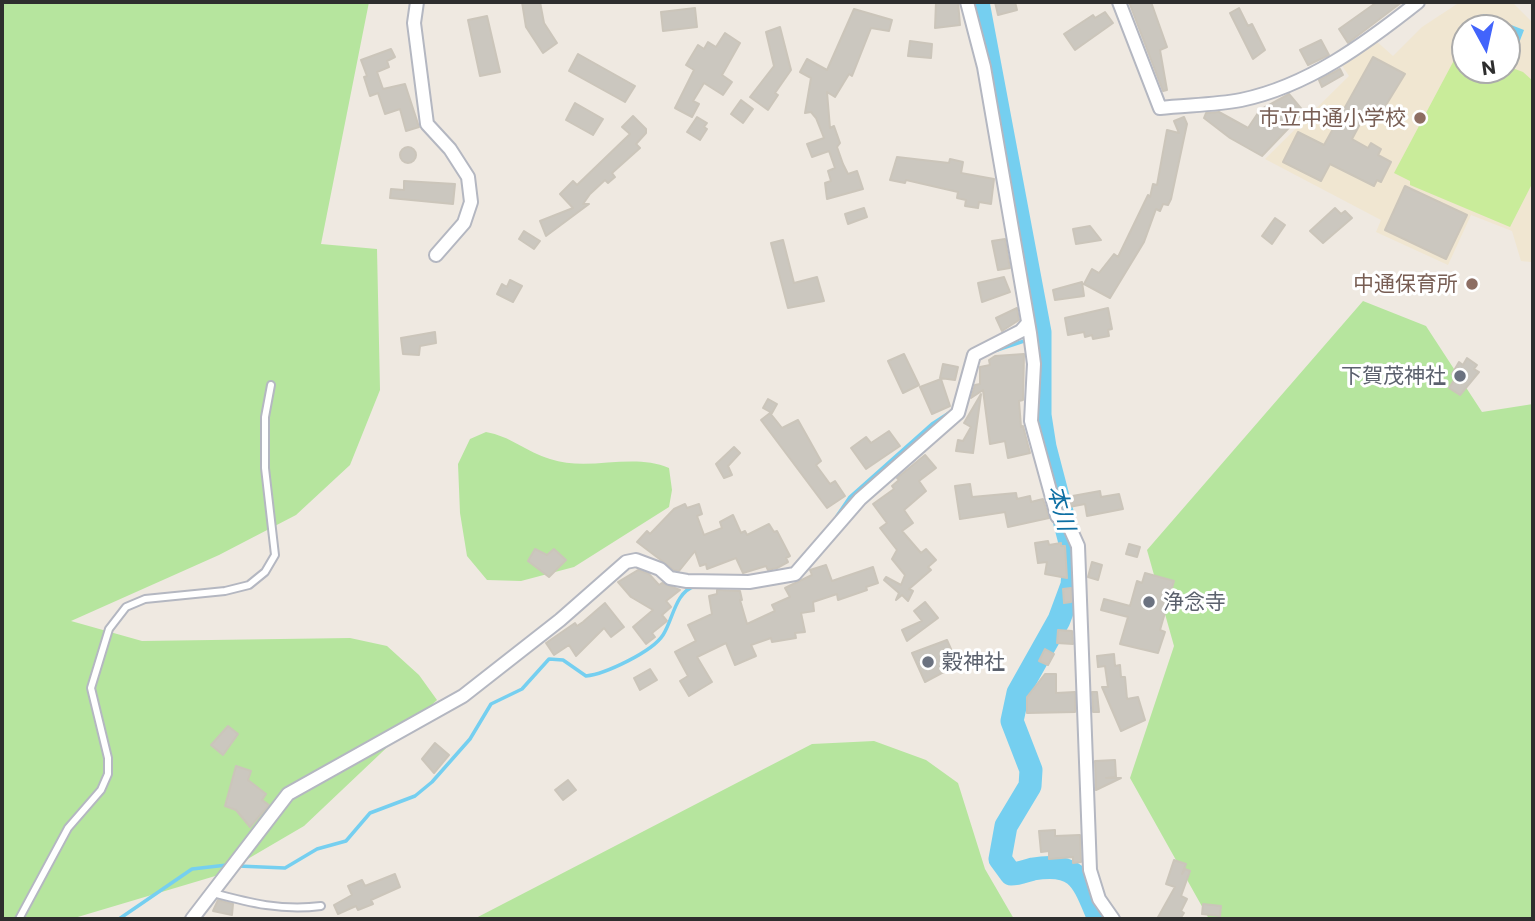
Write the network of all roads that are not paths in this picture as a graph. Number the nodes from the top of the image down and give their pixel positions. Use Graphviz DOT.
graph roads {
  1 [pos="417,2"];
  2 [pos="967,2"];
  3 [pos="1119,2"];
  4 [pos="1418,2"];
  5 [pos="436,256"];
  6 [pos="1030,332"];
  7 [pos="271,385"];
  8 [pos="211,892"];
  9 [pos="321,906"];
  10 [pos="19,919"];
  11 [pos="192,919"];
  12 [pos="1113,919"];
  1 -- 5 [label="street"];
  2 -- 6 [label="street"];
  3 -- 4 [label="street"];
  6 -- 8 [label="street"];
  6 -- 12 [label="street"];
  7 -- 10 [label="lane"];
  8 -- 9 [label="lane"];
  8 -- 11 [label="street"];
}
